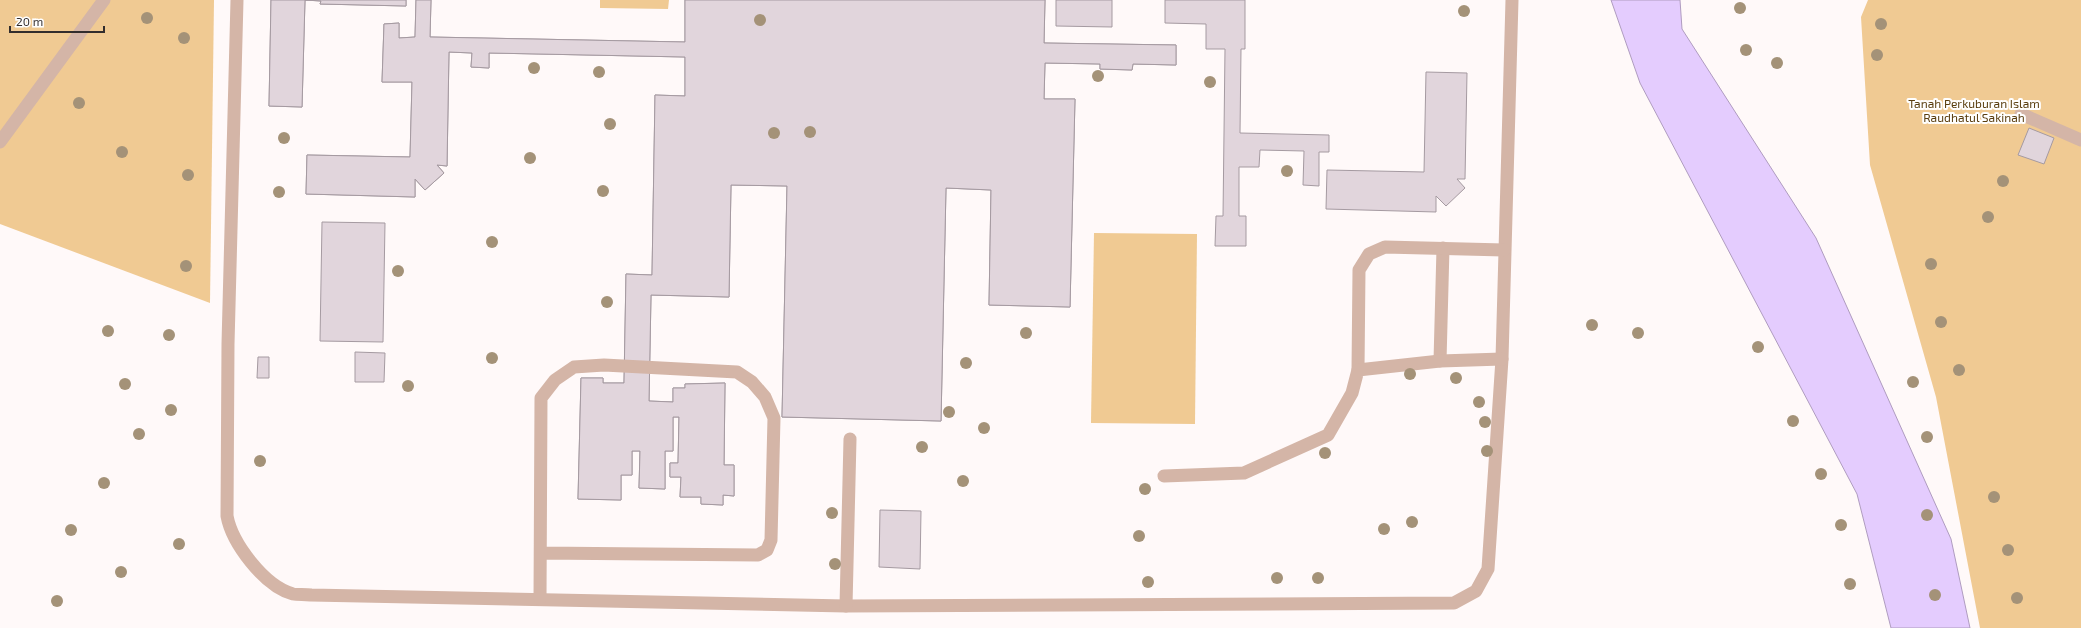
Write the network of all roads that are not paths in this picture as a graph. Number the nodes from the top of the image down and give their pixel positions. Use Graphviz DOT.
graph roads {
  1 [pos="104,0"];
  2 [pos="237,0"];
  3 [pos="1512,0"];
  4 [pos="2021,114"];
  5 [pos="2081,140"];
  6 [pos="0,142"];
  7 [pos="1443,248"];
  8 [pos="1504,250"];
  9 [pos="1502,359"];
  10 [pos="1440,361"];
  11 [pos="1358,370"];
  12 [pos="850,440"];
  13 [pos="1164,476"];
  14 [pos="541,553"];
  15 [pos="540,599"];
  16 [pos="846,606"];
  1 -- 6 [label="lane"];
  2 -- 15 [label="lane"];
  3 -- 8 [label="lane"];
  4 -- 5 [label="lane"];
  7 -- 8 [label="lane"];
  7 -- 10 [label="lane"];
  7 -- 11 [label="lane"];
  8 -- 9 [label="lane"];
  9 -- 10 [label="lane"];
  9 -- 16 [label="lane"];
  10 -- 11 [label="lane"];
  11 -- 13 [label="lane"];
  12 -- 16 [label="lane"];
  14 -- 14 [label="lane"];
  14 -- 15 [label="lane"];
  15 -- 16 [label="lane"];
}
